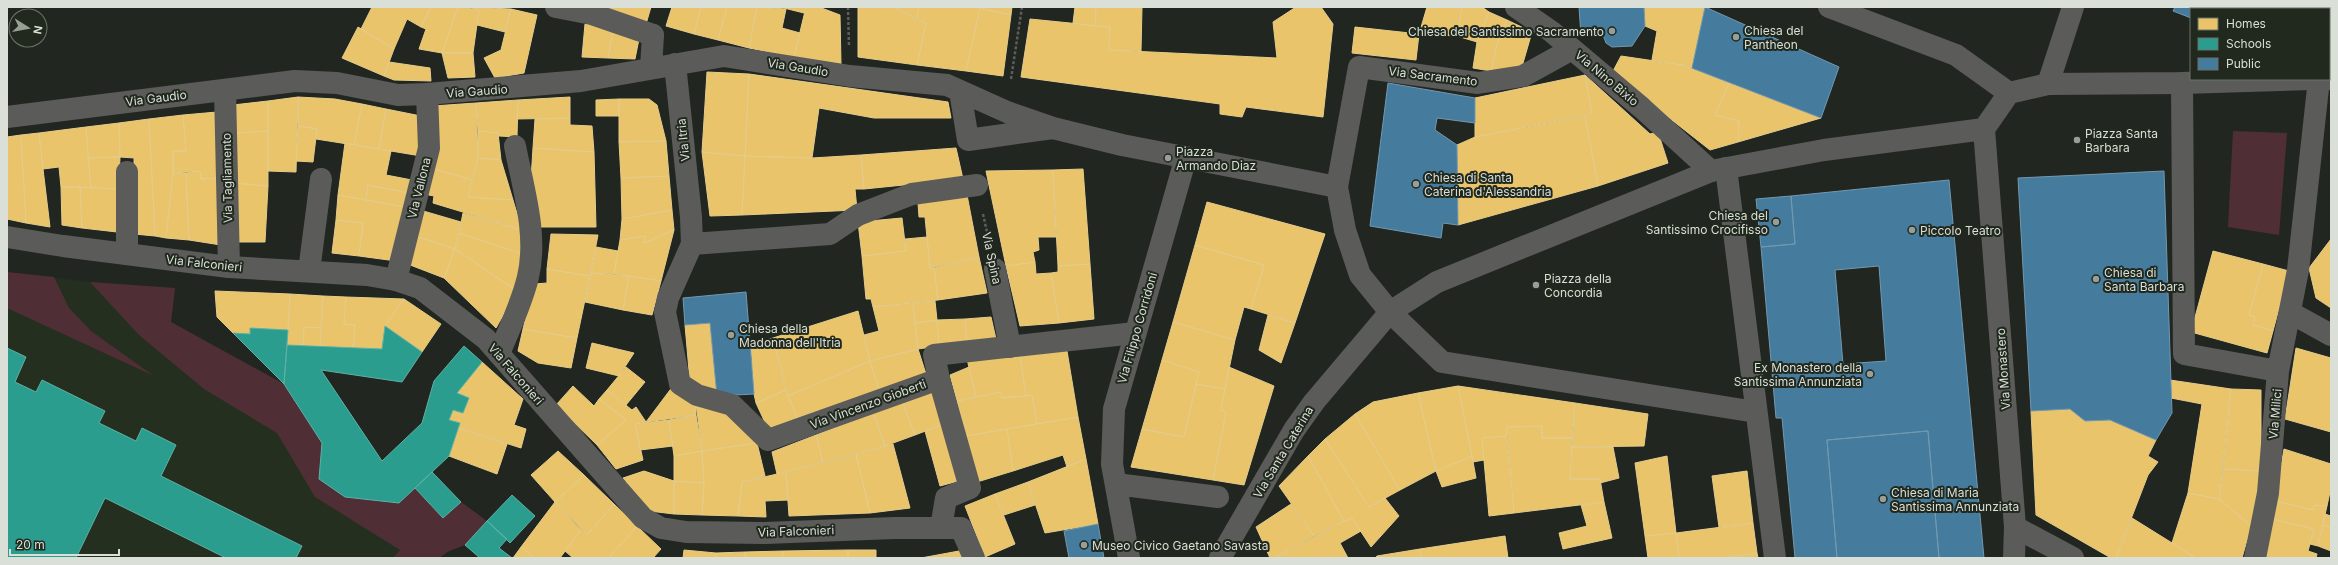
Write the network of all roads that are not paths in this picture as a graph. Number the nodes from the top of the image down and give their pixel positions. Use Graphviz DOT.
graph roads {
  1 [pos="556,7"];
  2 [pos="1516,7"];
  3 [pos="1829,7"];
  4 [pos="2073,7"];
  5 [pos="1572,49"];
  6 [pos="674,64"];
  7 [pos="651,68"];
  8 [pos="2277,80"];
  9 [pos="2319,80"];
  10 [pos="2182,83"];
  11 [pos="2048,84"];
  12 [pos="953,88"];
  13 [pos="225,90"];
  14 [pos="2009,93"];
  15 [pos="427,94"];
  16 [pos="7,117"];
  17 [pos="1053,128"];
  18 [pos="1984,129"];
  19 [pos="515,146"];
  20 [pos="1186,157"];
  21 [pos="1727,168"];
  22 [pos="127,172"];
  23 [pos="321,179"];
  24 [pos="977,184"];
  25 [pos="1337,187"];
  26 [pos="7,236"];
  27 [pos="692,244"];
  28 [pos="127,254"];
  29 [pos="229,266"];
  30 [pos="995,269"];
  31 [pos="310,271"];
  32 [pos="396,280"];
  33 [pos="1390,312"];
  34 [pos="2291,313"];
  35 [pos="1136,333"];
  36 [pos="2331,335"];
  37 [pos="1010,347"];
  38 [pos="499,354"];
  39 [pos="2278,371"];
  40 [pos="939,378"];
  41 [pos="1757,418"];
  42 [pos="1114,474"];
  43 [pos="1218,497"];
  44 [pos="2015,527"];
  45 [pos="941,528"];
  46 [pos="974,558"];
  47 [pos="1129,558"];
  48 [pos="1220,558"];
  49 [pos="1775,558"];
  50 [pos="2014,558"];
  51 [pos="2073,558"];
  52 [pos="2255,558"];
  1 -- 7 [label="street"];
  2 -- 5 [label="street, Via Nino Bixio"];
  3 -- 14 [label="street"];
  4 -- 11 [label="street"];
  5 -- 21 [label="street, Via Nino Bixio"];
  5 -- 25 [label="street, Via Sacramento"];
  6 -- 7 [label="street, Via Gaudio"];
  6 -- 12 [label="street, Via Gaudio"];
  6 -- 27 [label="street, Via Itria"];
  7 -- 15 [label="street, Via Gaudio"];
  8 -- 10 [label="street"];
  9 -- 34 [label="street, Via Milici"];
  10 -- 11 [label="street"];
  10 -- 39 [label="street"];
  11 -- 14 [label="street"];
  12 -- 17 [label="street, Via Gaudio"];
  12 -- 17 [label="street"];
  13 -- 15 [label="street, Via Gaudio"];
  13 -- 16 [label="street, Via Gaudio"];
  13 -- 29 [label="street, Via Tagliamento"];
  14 -- 18 [label="street"];
  15 -- 32 [label="street, Via Vallona"];
  17 -- 20 [label="street, Via Gaudio"];
  18 -- 21 [label="street"];
  18 -- 44 [label="street, Via Monastero"];
  19 -- 38 [label="street"];
  20 -- 25 [label="street, Via Gaudio"];
  20 -- 35 [label="street, Via Filippo Corridoni"];
  21 -- 33 [label="street, Via Santa Caterina"];
  21 -- 41 [label="street"];
  22 -- 28 [label="street"];
  23 -- 31 [label="street"];
  24 -- 27 [label="street"];
  25 -- 33 [label="street"];
  26 -- 28 [label="street, Via Falconieri"];
  27 -- 40 [label="street, Via Vincenzo Gioberti"];
  28 -- 29 [label="street, Via Falconieri"];
  29 -- 31 [label="street, Via Falconieri"];
  30 -- 37 [label="street, Via Spina"];
  31 -- 32 [label="street, Via Falconieri"];
  32 -- 38 [label="street, Via Falconieri"];
  33 -- 41 [label="street"];
  33 -- 48 [label="street, Via Santa Caterina"];
  34 -- 36 [label="street"];
  34 -- 39 [label="street, Via Milici"];
  35 -- 37 [label="street, Via Vincenzo Gioberti"];
  35 -- 42 [label="street, Via Filippo Corridoni"];
  37 -- 40 [label="street, Via Vincenzo Gioberti"];
  38 -- 45 [label="street, Via Falconieri"];
  39 -- 52 [label="street, Via Milici"];
  40 -- 45 [label="street"];
  41 -- 49 [label="street"];
  42 -- 43 [label="street"];
  42 -- 47 [label="street, Via Filippo Corridoni"];
  44 -- 50 [label="street, Via Monastero"];
  44 -- 51 [label="street"];
  45 -- 46 [label="street, Via Falconieri"];
}
